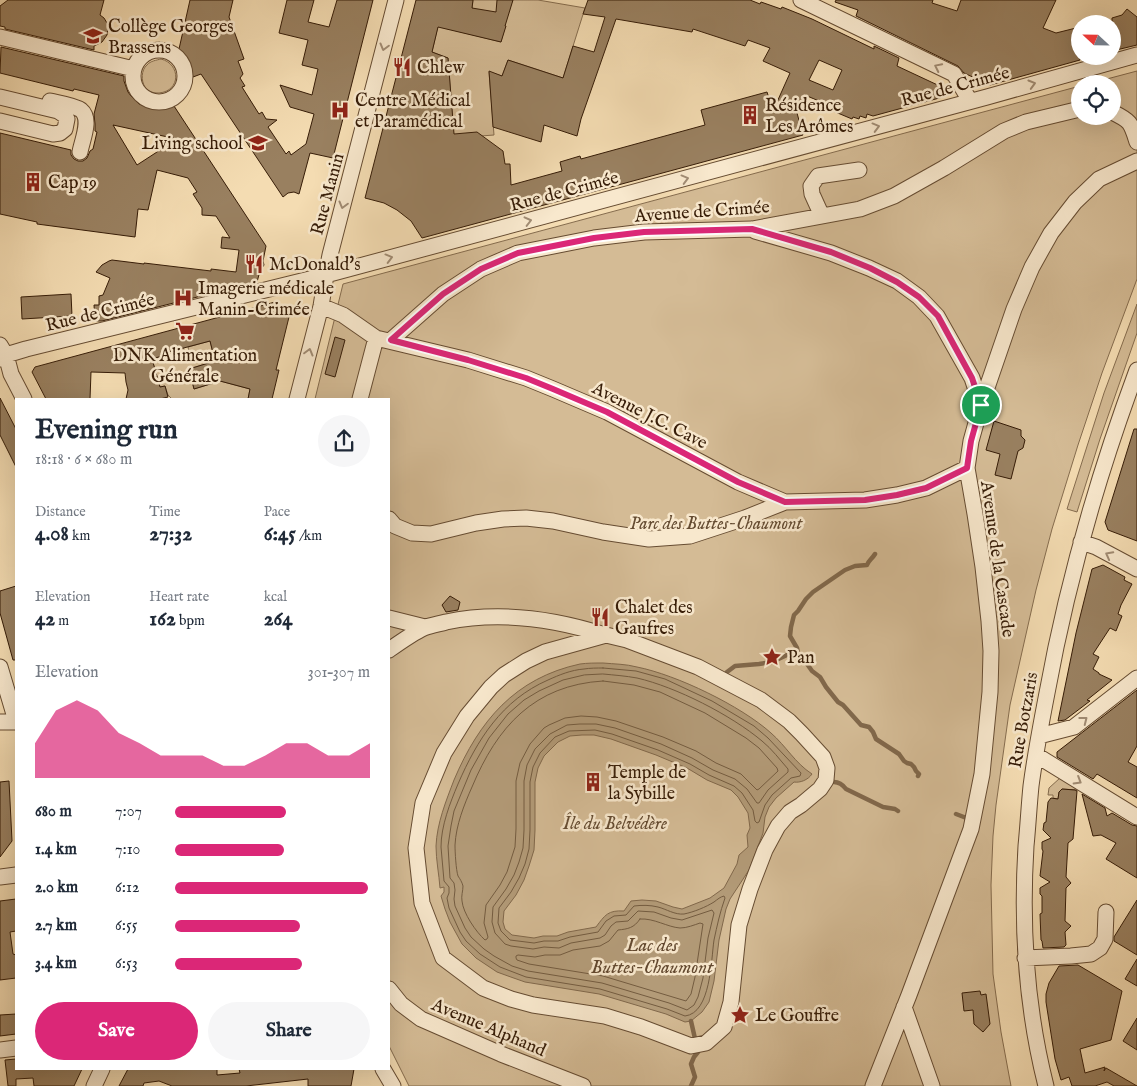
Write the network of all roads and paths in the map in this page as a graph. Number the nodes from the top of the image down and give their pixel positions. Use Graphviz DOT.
graph roads {
  1 [pos="396,0"];
  2 [pos="801,0"];
  3 [pos="0,37"];
  4 [pos="1137,55"];
  5 [pos="134,70"];
  6 [pos="0,89"];
  7 [pos="0,97"];
  8 [pos="970,101"];
  9 [pos="1071,111"];
  10 [pos="1121,116"];
  11 [pos="0,121"];
  12 [pos="1137,139"];
  13 [pos="80,152"];
  14 [pos="1137,160"];
  15 [pos="860,170"];
  16 [pos="822,216"];
  17 [pos="752,229"];
  18 [pos="326,275"];
  19 [pos="321,306"];
  20 [pos="384,339"];
  21 [pos="2,353"];
  22 [pos="1137,370"];
  23 [pos="23,398"];
  24 [pos="297,398"];
  25 [pos="360,398"];
  26 [pos="981,405"];
  27 [pos="967,468"];
  28 [pos="785,502"];
  29 [pos="390,520"];
  30 [pos="1081,542"];
  31 [pos="1137,569"];
  32 [pos="390,618"];
  33 [pos="425,627"];
  34 [pos="606,635"];
  35 [pos="390,649"];
  36 [pos="0,666"];
  37 [pos="1137,678"];
  38 [pos="15,718"];
  39 [pos="0,722"];
  40 [pos="15,722"];
  41 [pos="1039,736"];
  42 [pos="1036,755"];
  43 [pos="1137,817"];
  44 [pos="15,874"];
  45 [pos="0,877"];
  46 [pos="1106,912"];
  47 [pos="1026,958"];
  48 [pos="390,990"];
  49 [pos="904,1007"];
  50 [pos="15,1048"];
  51 [pos="0,1050"];
  52 [pos="102,1070"];
  53 [pos="94,1086"];
  54 [pos="583,1086"];
  55 [pos="873,1086"];
  56 [pos="932,1086"];
  57 [pos="1046,1086"];
  1 -- 18 [label="street, Rue Manin, one-way"];
  8 -- 2 [label="street, one-way"];
  3 -- 5 [label="street"];
  8 -- 4 [label="street, Rue de Crimée, one-way"];
  6 -- 13 [label="street"];
  7 -- 11 [label="street"];
  18 -- 8 [label="street, Rue de Crimée, one-way"];
  9 -- 16 [label="street, Avenue de Crimée"];
  10 -- 12 [label="street"];
  14 -- 26 [label="street, Avenue de la Cascade"];
  15 -- 16 [label="street"];
  16 -- 17 [label="street, Avenue de Crimée"];
  17 -- 20 [label="street, Avenue de Crimée"];
  17 -- 26 [label="street"];
  18 -- 19 [label="street, Rue Manin"];
  18 -- 21 [label="street, Rue de Crimée"];
  19 -- 20 [label="street, Avenue J.C. Cave"];
  24 -- 19 [label="street, Rue Manin, one-way"];
  20 -- 25 [label="street"];
  20 -- 28 [label="street, Avenue J.C. Cave"];
  21 -- 23 [label="street"];
  22 -- 30 [label="street, Rue Botzaris"];
  26 -- 27 [label="street, Avenue de la Cascade"];
  27 -- 28 [label="street, Avenue J.C. Cave"];
  27 -- 49 [label="street, Avenue de la Cascade"];
  28 -- 29 [label="street"];
  31 -- 30 [label="street, one-way"];
  30 -- 41 [label="street, Rue Botzaris"];
  32 -- 33 [label="street"];
  33 -- 34 [label="street"];
  33 -- 35 [label="street"];
  34 -- 34 [label="street"];
  36 -- 38 [label="street"];
  41 -- 37 [label="street, one-way"];
  39 -- 40 [label="street"];
  41 -- 42 [label="street, Rue Botzaris"];
  42 -- 43 [label="street, one-way"];
  42 -- 47 [label="street, Rue Botzaris"];
  44 -- 45 [label="street"];
  46 -- 47 [label="street"];
  47 -- 57 [label="street, Rue Botzaris"];
  48 -- 54 [label="street, Avenue Alphand"];
  49 -- 55 [label="street, Avenue de la Cascade"];
  49 -- 56 [label="street"];
  50 -- 51 [label="street"];
  52 -- 53 [label="street"];
}
